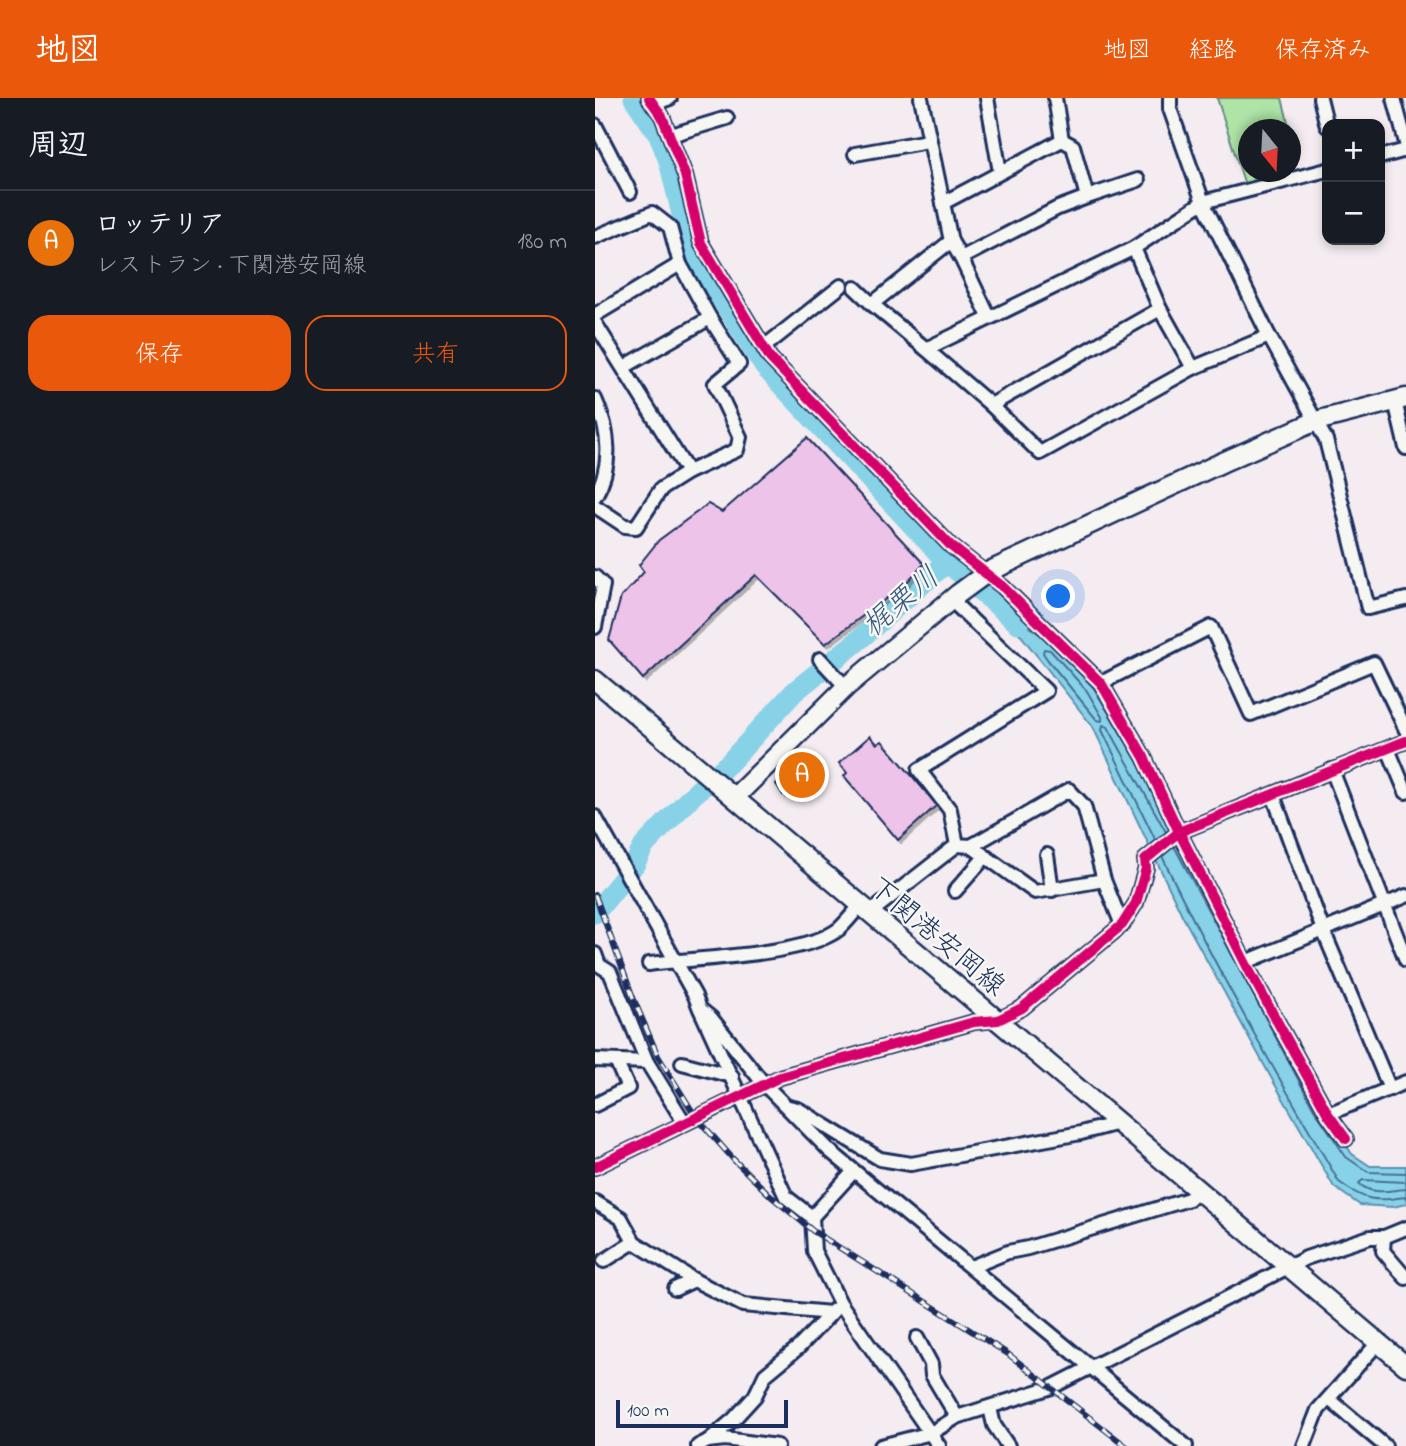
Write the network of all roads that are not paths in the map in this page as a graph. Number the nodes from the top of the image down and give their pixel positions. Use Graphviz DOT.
graph roads {
  1 [pos="670,98"];
  2 [pos="921,98"];
  3 [pos="987,98"];
  4 [pos="1055,98"];
  5 [pos="1170,98"];
  6 [pos="1320,98"];
  7 [pos="1394,98"];
  8 [pos="651,101"];
  9 [pos="727,118"];
  10 [pos="1325,119"];
  11 [pos="595,125"];
  12 [pos="671,135"];
  13 [pos="1062,140"];
  14 [pos="928,141"];
  15 [pos="1406,144"];
  16 [pos="1406,150"];
  17 [pos="855,154"];
  18 [pos="1385,156"];
  19 [pos="1322,171"];
  20 [pos="1000,172"];
  21 [pos="1138,180"];
  22 [pos="630,192"];
  23 [pos="1087,197"];
  24 [pos="943,202"];
  25 [pos="1203,202"];
  26 [pos="595,237"];
  27 [pos="951,241"];
  28 [pos="1134,248"];
  29 [pos="961,258"];
  30 [pos="680,264"];
  31 [pos="841,286"];
  32 [pos="855,288"];
  33 [pos="872,304"];
  34 [pos="1160,309"];
  35 [pos="595,315"];
  36 [pos="989,317"];
  37 [pos="710,318"];
  38 [pos="595,323"];
  39 [pos="1269,336"];
  40 [pos="764,347"];
  41 [pos="926,349"];
  42 [pos="624,367"];
  43 [pos="1193,368"];
  44 [pos="595,399"];
  45 [pos="1400,399"];
  46 [pos="991,405"];
  47 [pos="1316,421"];
  48 [pos="1406,448"];
  49 [pos="688,471"];
  50 [pos="595,496"];
  51 [pos="595,506"];
  52 [pos="595,578"];
  53 [pos="954,597"];
  54 [pos="1406,599"];
  55 [pos="595,627"];
  56 [pos="820,659"];
  57 [pos="595,680"];
  58 [pos="1101,683"];
  59 [pos="846,687"];
  60 [pos="1406,730"];
  61 [pos="1406,741"];
  62 [pos="1388,749"];
  63 [pos="1332,770"];
  64 [pos="1406,792"];
  65 [pos="1273,795"];
  66 [pos="735,797"];
  67 [pos="595,817"];
  68 [pos="1179,832"];
  69 [pos="957,845"];
  70 [pos="971,846"];
  71 [pos="1047,855"];
  72 [pos="985,857"];
  73 [pos="1104,880"];
  74 [pos="1052,890"];
  75 [pos="955,891"];
  76 [pos="1406,896"];
  77 [pos="1384,905"];
  78 [pos="865,909"];
  79 [pos="1122,925"];
  80 [pos="1323,930"];
  81 [pos="1406,960"];
  82 [pos="675,961"];
  83 [pos="1246,961"];
  84 [pos="596,962"];
  85 [pos="649,964"];
  86 [pos="700,1009"];
  87 [pos="998,1020"];
  88 [pos="595,1060"];
  89 [pos="616,1061"];
  90 [pos="647,1062"];
  91 [pos="682,1063"];
  92 [pos="732,1076"];
  93 [pos="1406,1082"];
  94 [pos="764,1084"];
  95 [pos="1390,1089"];
  96 [pos="740,1097"];
  97 [pos="595,1105"];
  98 [pos="786,1106"];
  99 [pos="1328,1114"];
  100 [pos="684,1122"];
  101 [pos="1118,1123"];
  102 [pos="1346,1139"];
  103 [pos="595,1167"];
  104 [pos="854,1171"];
  105 [pos="1198,1190"];
  106 [pos="595,1202"];
  107 [pos="812,1217"];
  108 [pos="1406,1228"];
  109 [pos="1384,1237"];
  110 [pos="634,1242"];
  111 [pos="604,1261"];
  112 [pos="971,1267"];
  113 [pos="1291,1267"];
  114 [pos="1406,1278"];
  115 [pos="694,1280"];
  116 [pos="675,1289"];
  117 [pos="835,1308"];
  118 [pos="917,1338"];
  119 [pos="1378,1343"];
  120 [pos="1406,1366"];
  121 [pos="1092,1368"];
  122 [pos="1329,1399"];
  123 [pos="990,1408"];
  124 [pos="957,1417"];
  125 [pos="931,1433"];
  126 [pos="703,1443"];
  127 [pos="777,1446"];
  128 [pos="881,1446"];
  129 [pos="939,1446"];
  130 [pos="1008,1446"];
  131 [pos="1186,1446"];
  132 [pos="1304,1446"];
  133 [pos="1385,1446"];
  1 -- 8 [label="street"];
  2 -- 14 [label="street"];
  3 -- 20 [label="street"];
  4 -- 13 [label="street"];
  5 -- 25 [label="street"];
  6 -- 10 [label="street"];
  7 -- 15 [label="street"];
  8 -- 12 [label="street"];
  9 -- 12 [label="street"];
  11 -- 22 [label="street"];
  12 -- 40 [label="street"];
  13 -- 20 [label="street"];
  13 -- 23 [label="street"];
  14 -- 17 [label="street"];
  14 -- 24 [label="street"];
  16 -- 18 [label="street"];
  19 -- 25 [label="street"];
  20 -- 24 [label="street"];
  21 -- 23 [label="street"];
  23 -- 29 [label="street"];
  24 -- 27 [label="street"];
  25 -- 28 [label="street"];
  25 -- 39 [label="street"];
  26 -- 30 [label="street"];
  27 -- 29 [label="street"];
  27 -- 33 [label="street"];
  28 -- 34 [label="street"];
  28 -- 36 [label="street"];
  29 -- 36 [label="street"];
  30 -- 35 [label="street"];
  30 -- 37 [label="street"];
  31 -- 40 [label="street"];
  32 -- 33 [label="street"];
  33 -- 41 [label="street"];
  34 -- 43 [label="street"];
  34 -- 46 [label="street"];
  36 -- 41 [label="street"];
  37 -- 42 [label="street"];
  37 -- 49 [label="street"];
  38 -- 42 [label="street"];
  39 -- 43 [label="street"];
  39 -- 47 [label="street"];
  40 -- 58 [label="street"];
  41 -- 46 [label="street"];
  42 -- 49 [label="street"];
  43 -- 46 [label="street"];
  44 -- 50 [label="street"];
  45 -- 47 [label="main road"];
  45 -- 48 [label="street"];
  47 -- 53 [label="main road, bridge"];
  47 -- 54 [label="street"];
  49 -- 51 [label="street"];
  52 -- 55 [label="street"];
  53 -- 59 [label="main road"];
  53 -- 69 [label="street"];
  56 -- 59 [label="street"];
  57 -- 66 [label="main road, 下関港安岡線"];
  58 -- 60 [label="street"];
  58 -- 68 [label="street"];
  59 -- 66 [label="main road"];
  61 -- 62 [label="street"];
  62 -- 63 [label="street"];
  62 -- 64 [label="street"];
  63 -- 65 [label="street"];
  63 -- 77 [label="street"];
  65 -- 68 [label="street"];
  65 -- 80 [label="street"];
  66 -- 78 [label="main road, 下関港安岡線"];
  67 -- 82 [label="street"];
  68 -- 79 [label="street"];
  68 -- 83 [label="street"];
  69 -- 70 [label="street"];
  69 -- 78 [label="street"];
  70 -- 72 [label="street"];
  70 -- 73 [label="street"];
  71 -- 74 [label="street"];
  72 -- 74 [label="street"];
  72 -- 75 [label="street"];
  73 -- 74 [label="street"];
  73 -- 79 [label="street"];
  76 -- 77 [label="street"];
  77 -- 80 [label="street"];
  77 -- 81 [label="street"];
  78 -- 82 [label="street"];
  78 -- 87 [label="main road, 下関港安岡線"];
  79 -- 87 [label="street"];
  80 -- 83 [label="street"];
  80 -- 95 [label="street"];
  82 -- 85 [label="street"];
  82 -- 86 [label="street"];
  83 -- 99 [label="street"];
  84 -- 90 [label="street"];
  86 -- 92 [label="street"];
  86 -- 94 [label="street"];
  87 -- 94 [label="street"];
  87 -- 101 [label="main road, 下関港安岡線"];
  88 -- 89 [label="street"];
  89 -- 90 [label="street"];
  89 -- 97 [label="street"];
  90 -- 100 [label="street"];
  91 -- 92 [label="street"];
  92 -- 96 [label="street"];
  93 -- 95 [label="street"];
  94 -- 96 [label="street"];
  94 -- 98 [label="street"];
  95 -- 99 [label="street"];
  96 -- 100 [label="street"];
  96 -- 107 [label="street"];
  98 -- 101 [label="street"];
  98 -- 104 [label="street"];
  99 -- 102 [label="street"];
  100 -- 103 [label="street"];
  101 -- 105 [label="main road, 下関港安岡線"];
  104 -- 107 [label="street"];
  104 -- 112 [label="street"];
  105 -- 112 [label="street"];
  105 -- 113 [label="main road, 下関港安岡線"];
  106 -- 110 [label="street"];
  107 -- 117 [label="street"];
  108 -- 109 [label="street"];
  109 -- 113 [label="street"];
  109 -- 114 [label="street"];
  110 -- 111 [label="street"];
  110 -- 115 [label="street"];
  112 -- 121 [label="street"];
  113 -- 119 [label="main road, 下関港安岡線"];
  113 -- 121 [label="street"];
  115 -- 116 [label="street"];
  115 -- 117 [label="street"];
  117 -- 125 [label="street"];
  117 -- 126 [label="street"];
  118 -- 124 [label="street"];
  119 -- 120 [label="main road, 下関港安岡線"];
  119 -- 122 [label="street"];
  121 -- 123 [label="street"];
  121 -- 131 [label="street"];
  122 -- 132 [label="street"];
  122 -- 133 [label="street"];
  123 -- 124 [label="street"];
  123 -- 130 [label="street"];
  124 -- 125 [label="street"];
  125 -- 128 [label="street"];
  125 -- 129 [label="street"];
  126 -- 127 [label="street"];
}
